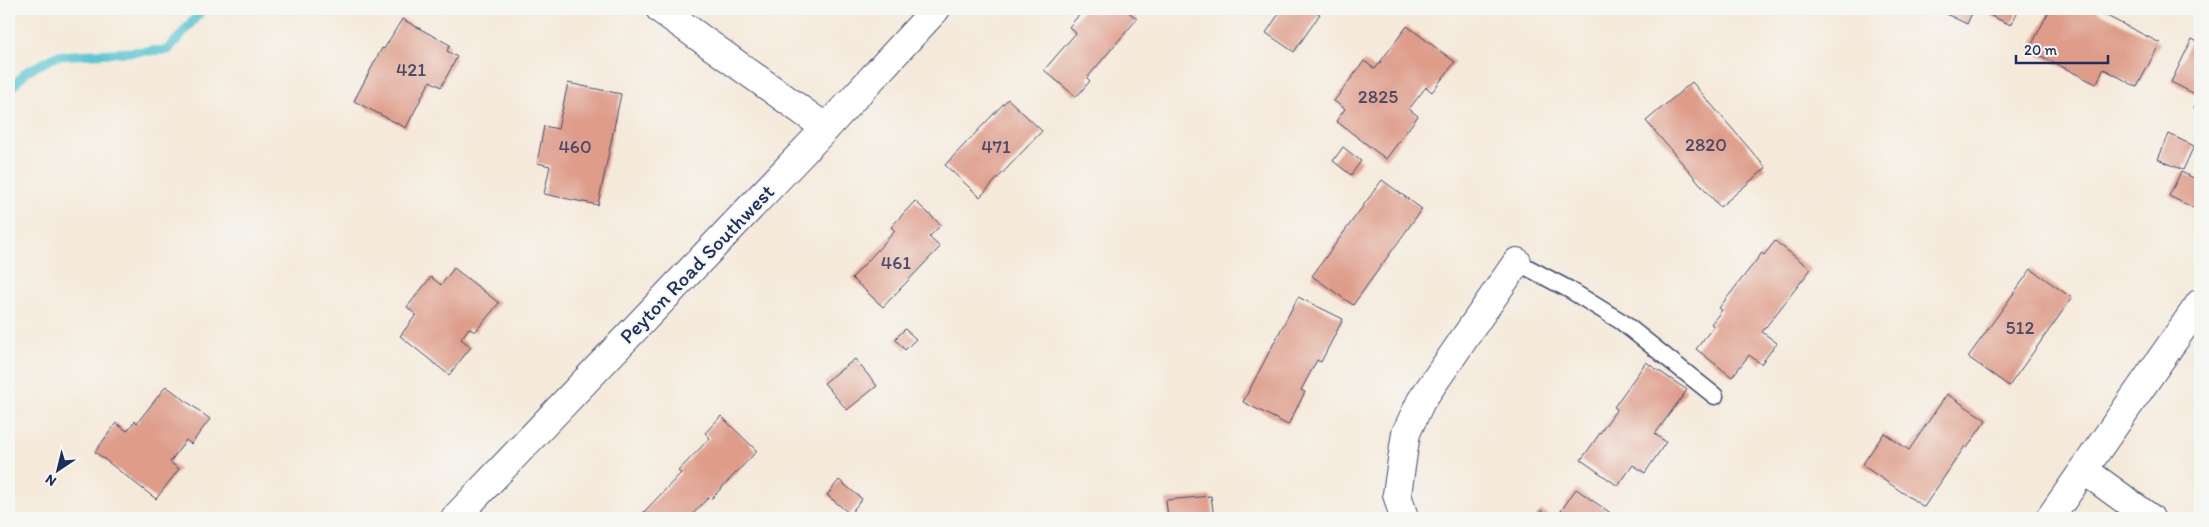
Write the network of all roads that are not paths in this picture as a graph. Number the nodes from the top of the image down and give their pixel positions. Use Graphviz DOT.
graph roads {
  1 [pos="660,9"];
  2 [pos="936,9"];
  3 [pos="826,128"];
  4 [pos="1517,262"];
  5 [pos="2200,303"];
  6 [pos="1715,396"];
  7 [pos="2084,470"];
  8 [pos="455,518"];
  9 [pos="1404,518"];
  10 [pos="2050,518"];
  11 [pos="2150,518"];
  1 -- 3 [label="street"];
  2 -- 3 [label="street, Peyton Road Southwest"];
  3 -- 8 [label="street, Peyton Road Southwest"];
  4 -- 6 [label="lane"];
  4 -- 9 [label="street"];
  5 -- 7 [label="street"];
  7 -- 10 [label="street"];
  7 -- 11 [label="street"];
}
